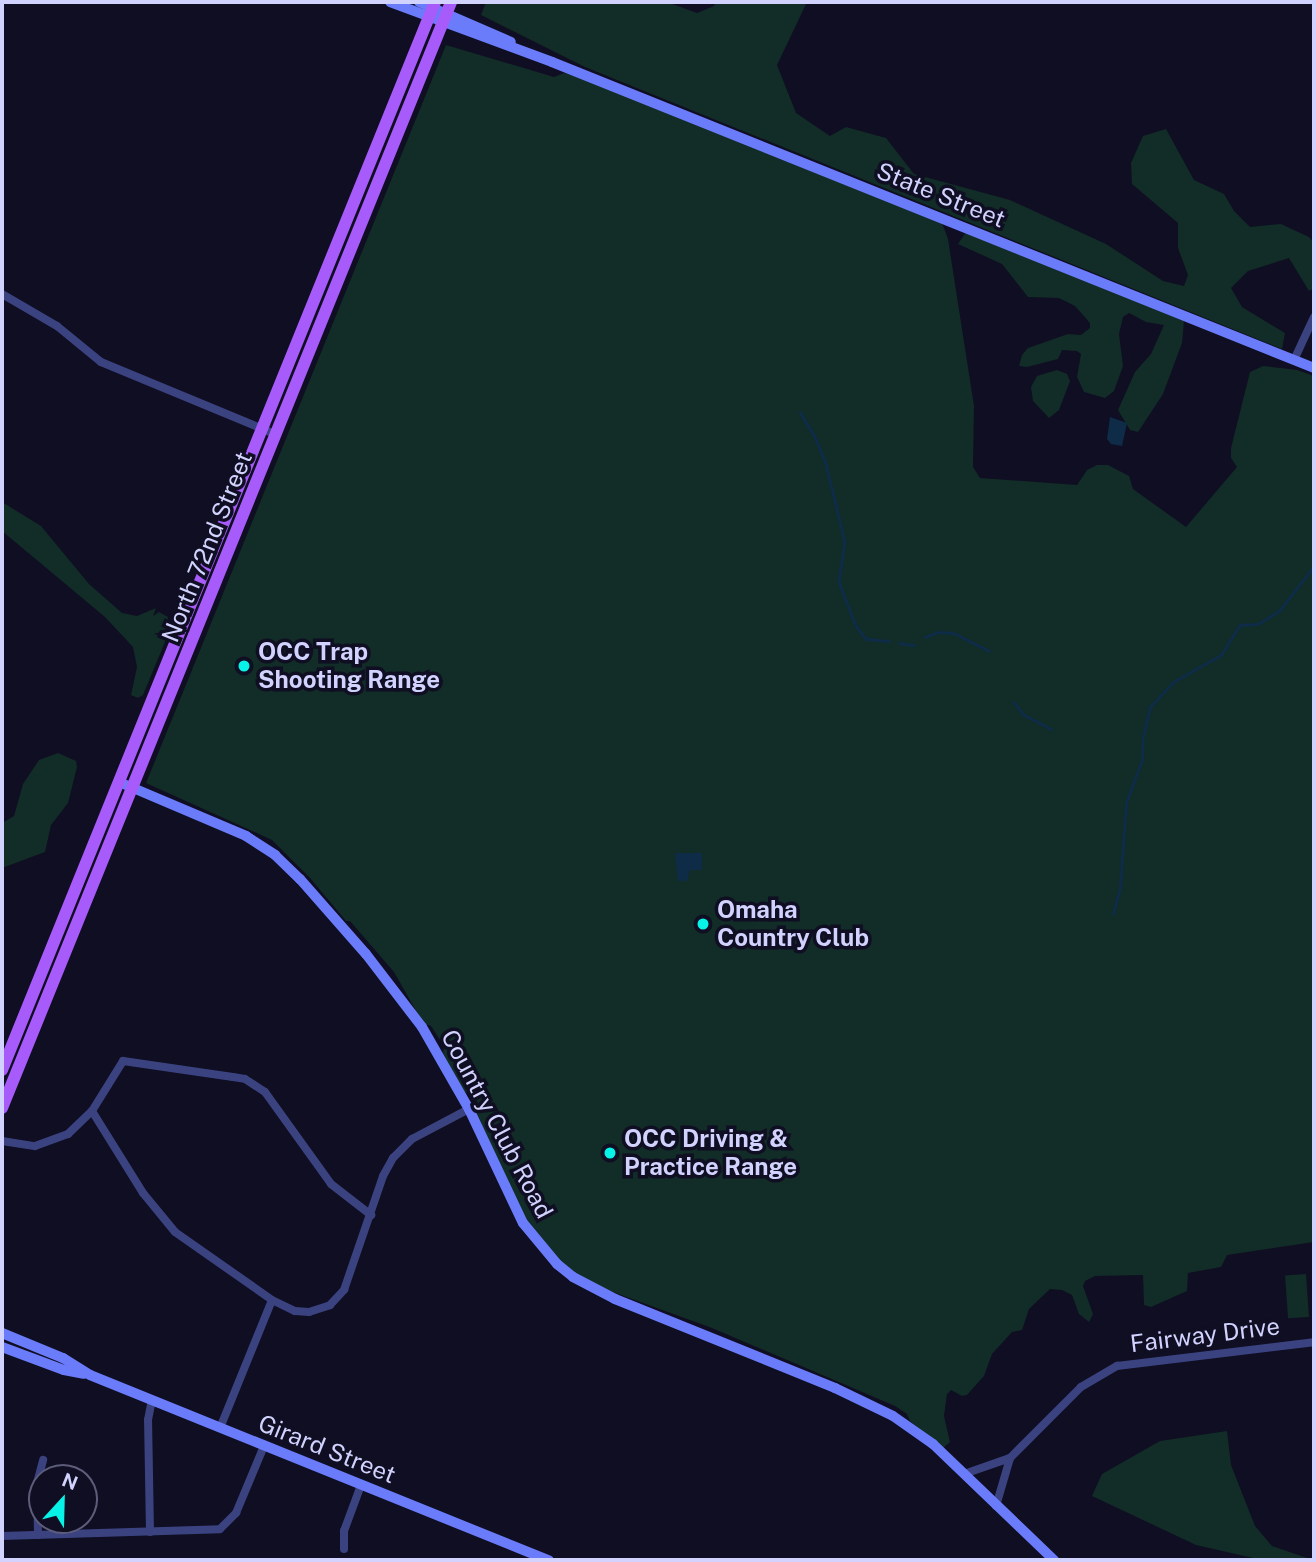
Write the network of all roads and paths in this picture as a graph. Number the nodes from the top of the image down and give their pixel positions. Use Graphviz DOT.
graph roads {
  1 [pos="390,2"];
  2 [pos="419,2"];
  3 [pos="432,9"];
  4 [pos="446,13"];
  5 [pos="2,294"];
  6 [pos="1314,317"];
  7 [pos="1294,360"];
  8 [pos="1314,368"];
  9 [pos="262,429"];
  10 [pos="275,434"];
  11 [pos="114,780"];
  12 [pos="132,788"];
  13 [pos="2,1070"];
  14 [pos="2,1108"];
  15 [pos="469,1110"];
  16 [pos="92,1111"];
  17 [pos="2,1140"];
  18 [pos="371,1215"];
  19 [pos="272,1300"];
  20 [pos="2,1333"];
  21 [pos="1314,1342"];
  22 [pos="2,1347"];
  23 [pos="90,1375"];
  24 [pos="152,1400"];
  25 [pos="220,1428"];
  26 [pos="264,1446"];
  27 [pos="1010,1458"];
  28 [pos="43,1460"];
  29 [pos="964,1474"];
  30 [pos="361,1485"];
  31 [pos="996,1506"];
  32 [pos="150,1532"];
  33 [pos="38,1535"];
  34 [pos="2,1536"];
  35 [pos="344,1549"];
  36 [pos="549,1560"];
  37 [pos="1054,1560"];
  1 -- 3 [label="street, State Street"];
  2 -- 3 [label="street, State Street"];
  3 -- 4 [label="street, State Street"];
  3 -- 9 [label="main road, North 72nd Street"];
  4 -- 7 [label="street, State Street"];
  4 -- 10 [label="main road, North 72nd Street"];
  5 -- 9 [label="street"];
  6 -- 7 [label="street"];
  7 -- 8 [label="street, State Street"];
  9 -- 10 [label="street"];
  9 -- 11 [label="main road, North 72nd Street"];
  10 -- 12 [label="main road, North 72nd Street"];
  11 -- 12 [label="street, Country Club Road"];
  11 -- 13 [label="main road, North 72nd Street"];
  12 -- 14 [label="main road, North 72nd Street"];
  12 -- 15 [label="street, Country Club Road"];
  15 -- 18 [label="street"];
  15 -- 29 [label="street, Country Club Road"];
  16 -- 17 [label="street"];
  16 -- 18 [label="street"];
  16 -- 19 [label="street"];
  18 -- 19 [label="street"];
  19 -- 25 [label="street"];
  20 -- 23 [label="street, Girard Street"];
  21 -- 27 [label="street, Fairway Drive"];
  22 -- 23 [label="street, Girard Street"];
  23 -- 24 [label="street, Girard Street"];
  24 -- 25 [label="street, Girard Street"];
  24 -- 32 [label="street"];
  25 -- 26 [label="street, Girard Street"];
  26 -- 30 [label="street, Girard Street"];
  26 -- 32 [label="street"];
  27 -- 29 [label="street, Fairway Drive"];
  27 -- 31 [label="street, Fairway Drive"];
  28 -- 33 [label="street"];
  29 -- 31 [label="street, Country Club Road"];
  30 -- 35 [label="street"];
  30 -- 36 [label="street, Girard Street"];
  31 -- 37 [label="street, Country Club Road"];
  32 -- 33 [label="street"];
  33 -- 34 [label="street"];
}
